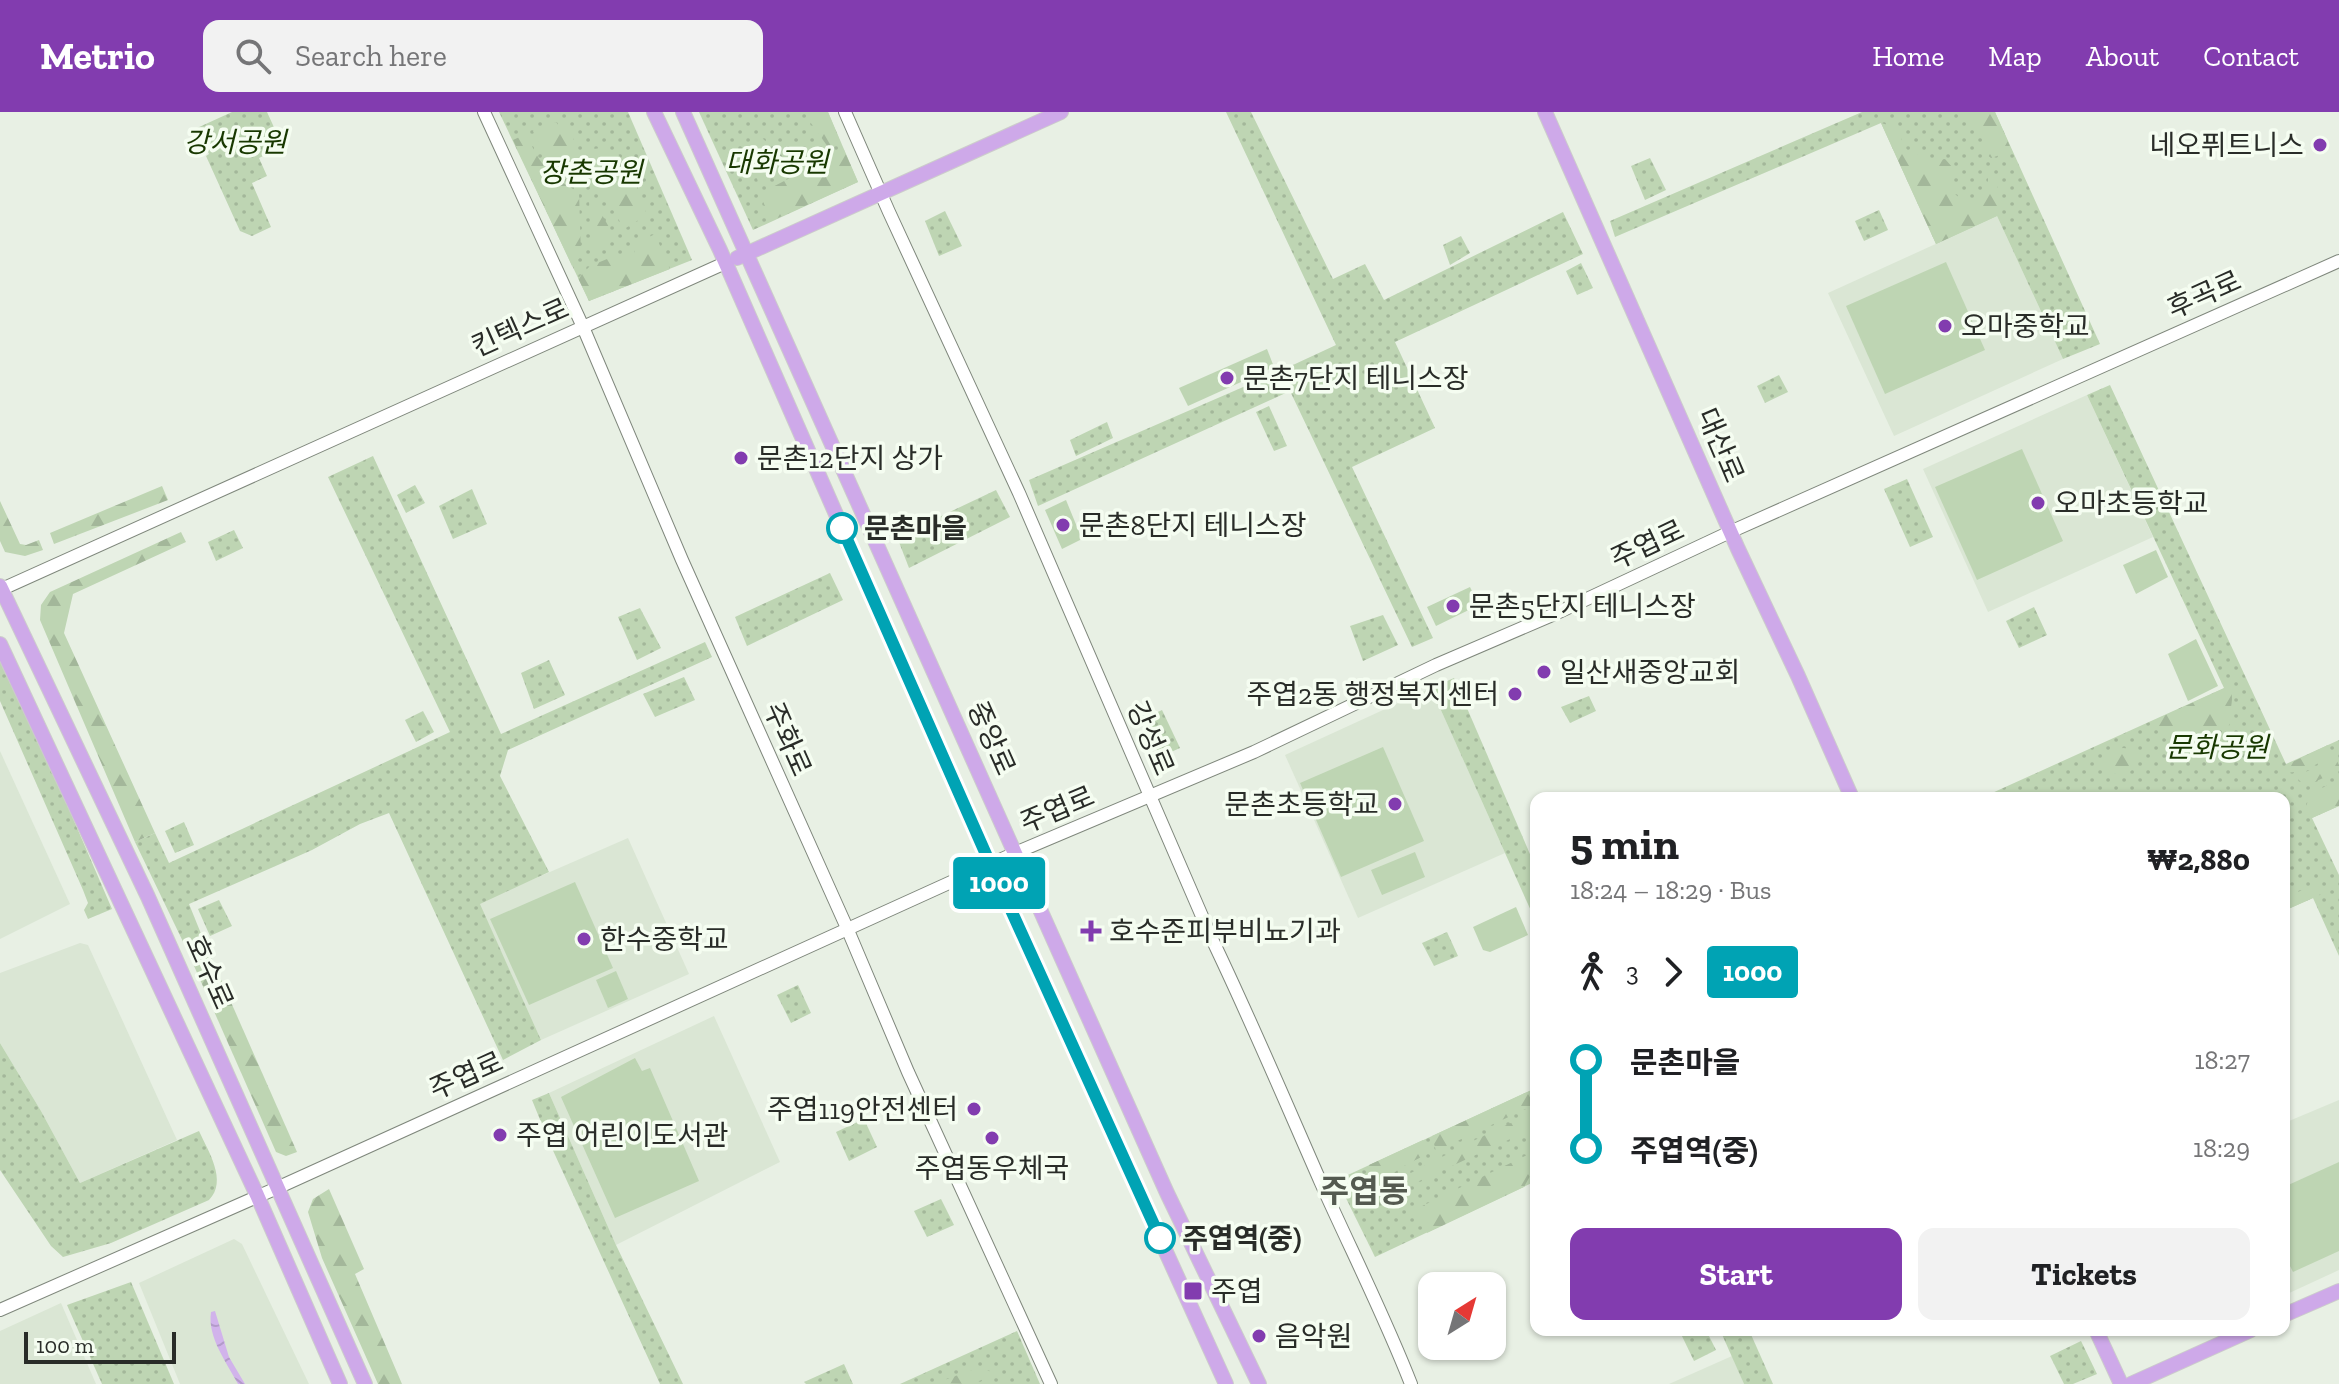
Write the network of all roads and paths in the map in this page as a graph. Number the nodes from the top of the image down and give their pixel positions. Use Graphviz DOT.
graph roads {
  1 [pos="484,112"];
  2 [pos="654,112"];
  3 [pos="683,112"];
  4 [pos="845,112"];
  5 [pos="1061,112"];
  6 [pos="1545,112"];
  7 [pos="881,193"];
  8 [pos="745,255"];
  9 [pos="2339,261"];
  10 [pos="725,263"];
  11 [pos="583,327"];
  12 [pos="2089,372"];
  13 [pos="1730,532"];
  14 [pos="1,588"];
  15 [pos="0,644"];
  16 [pos="1849,792"];
  17 [pos="1149,795"];
  18 [pos="1015,853"];
  19 [pos="990,865"];
  20 [pos="847,928"];
  21 [pos="277,1188"];
  22 [pos="257,1195"];
  23 [pos="2339,1291"];
  24 [pos="0,1310"];
  25 [pos="2290,1312"];
  26 [pos="2099,1336"];
  27 [pos="2238,1336"];
  28 [pos="340,1384"];
  29 [pos="365,1384"];
  30 [pos="1051,1384"];
  31 [pos="1226,1384"];
  32 [pos="1259,1384"];
  33 [pos="1411,1384"];
  34 [pos="2121,1384"];
  35 [pos="2131,1384"];
  1 -- 11 [label="street, 주화로"];
  2 -- 10 [label="main road, 중앙로"];
  3 -- 8 [label="main road, 중앙로"];
  4 -- 7 [label="street, 강성로"];
  5 -- 7 [label="main road, 킨텍스로"];
  6 -- 13 [label="main road, 대산로"];
  7 -- 8 [label="main road, 킨텍스로"];
  7 -- 17 [label="street, 강성로"];
  8 -- 10 [label="main road, 킨텍스로"];
  8 -- 18 [label="main road, 중앙로"];
  9 -- 12 [label="street, 후곡로"];
  10 -- 11 [label="street, 킨텍스로"];
  10 -- 19 [label="main road, 중앙로"];
  11 -- 14 [label="street, 킨텍스로"];
  11 -- 20 [label="street, 주화로"];
  12 -- 13 [label="street, 주엽로"];
  13 -- 16 [label="main road, 대산로"];
  13 -- 17 [label="street, 주엽로"];
  14 -- 21 [label="main road, 호수로"];
  15 -- 22 [label="main road, 호수로"];
  17 -- 18 [label="street, 주엽로"];
  17 -- 33 [label="street, 강성로"];
  18 -- 19 [label="street, 주엽로"];
  18 -- 32 [label="main road, 중앙로"];
  19 -- 20 [label="street, 주엽로"];
  19 -- 31 [label="main road, 중앙로"];
  20 -- 21 [label="street, 주엽로"];
  20 -- 30 [label="street, 주화로"];
  21 -- 22 [label="street, 주엽로"];
  21 -- 29 [label="main road, 호수로"];
  22 -- 24 [label="street, 주엽로"];
  22 -- 28 [label="main road, 호수로"];
  23 -- 25 [label="main road"];
  26 -- 34 [label="main road"];
  27 -- 35 [label="main road"];
}
